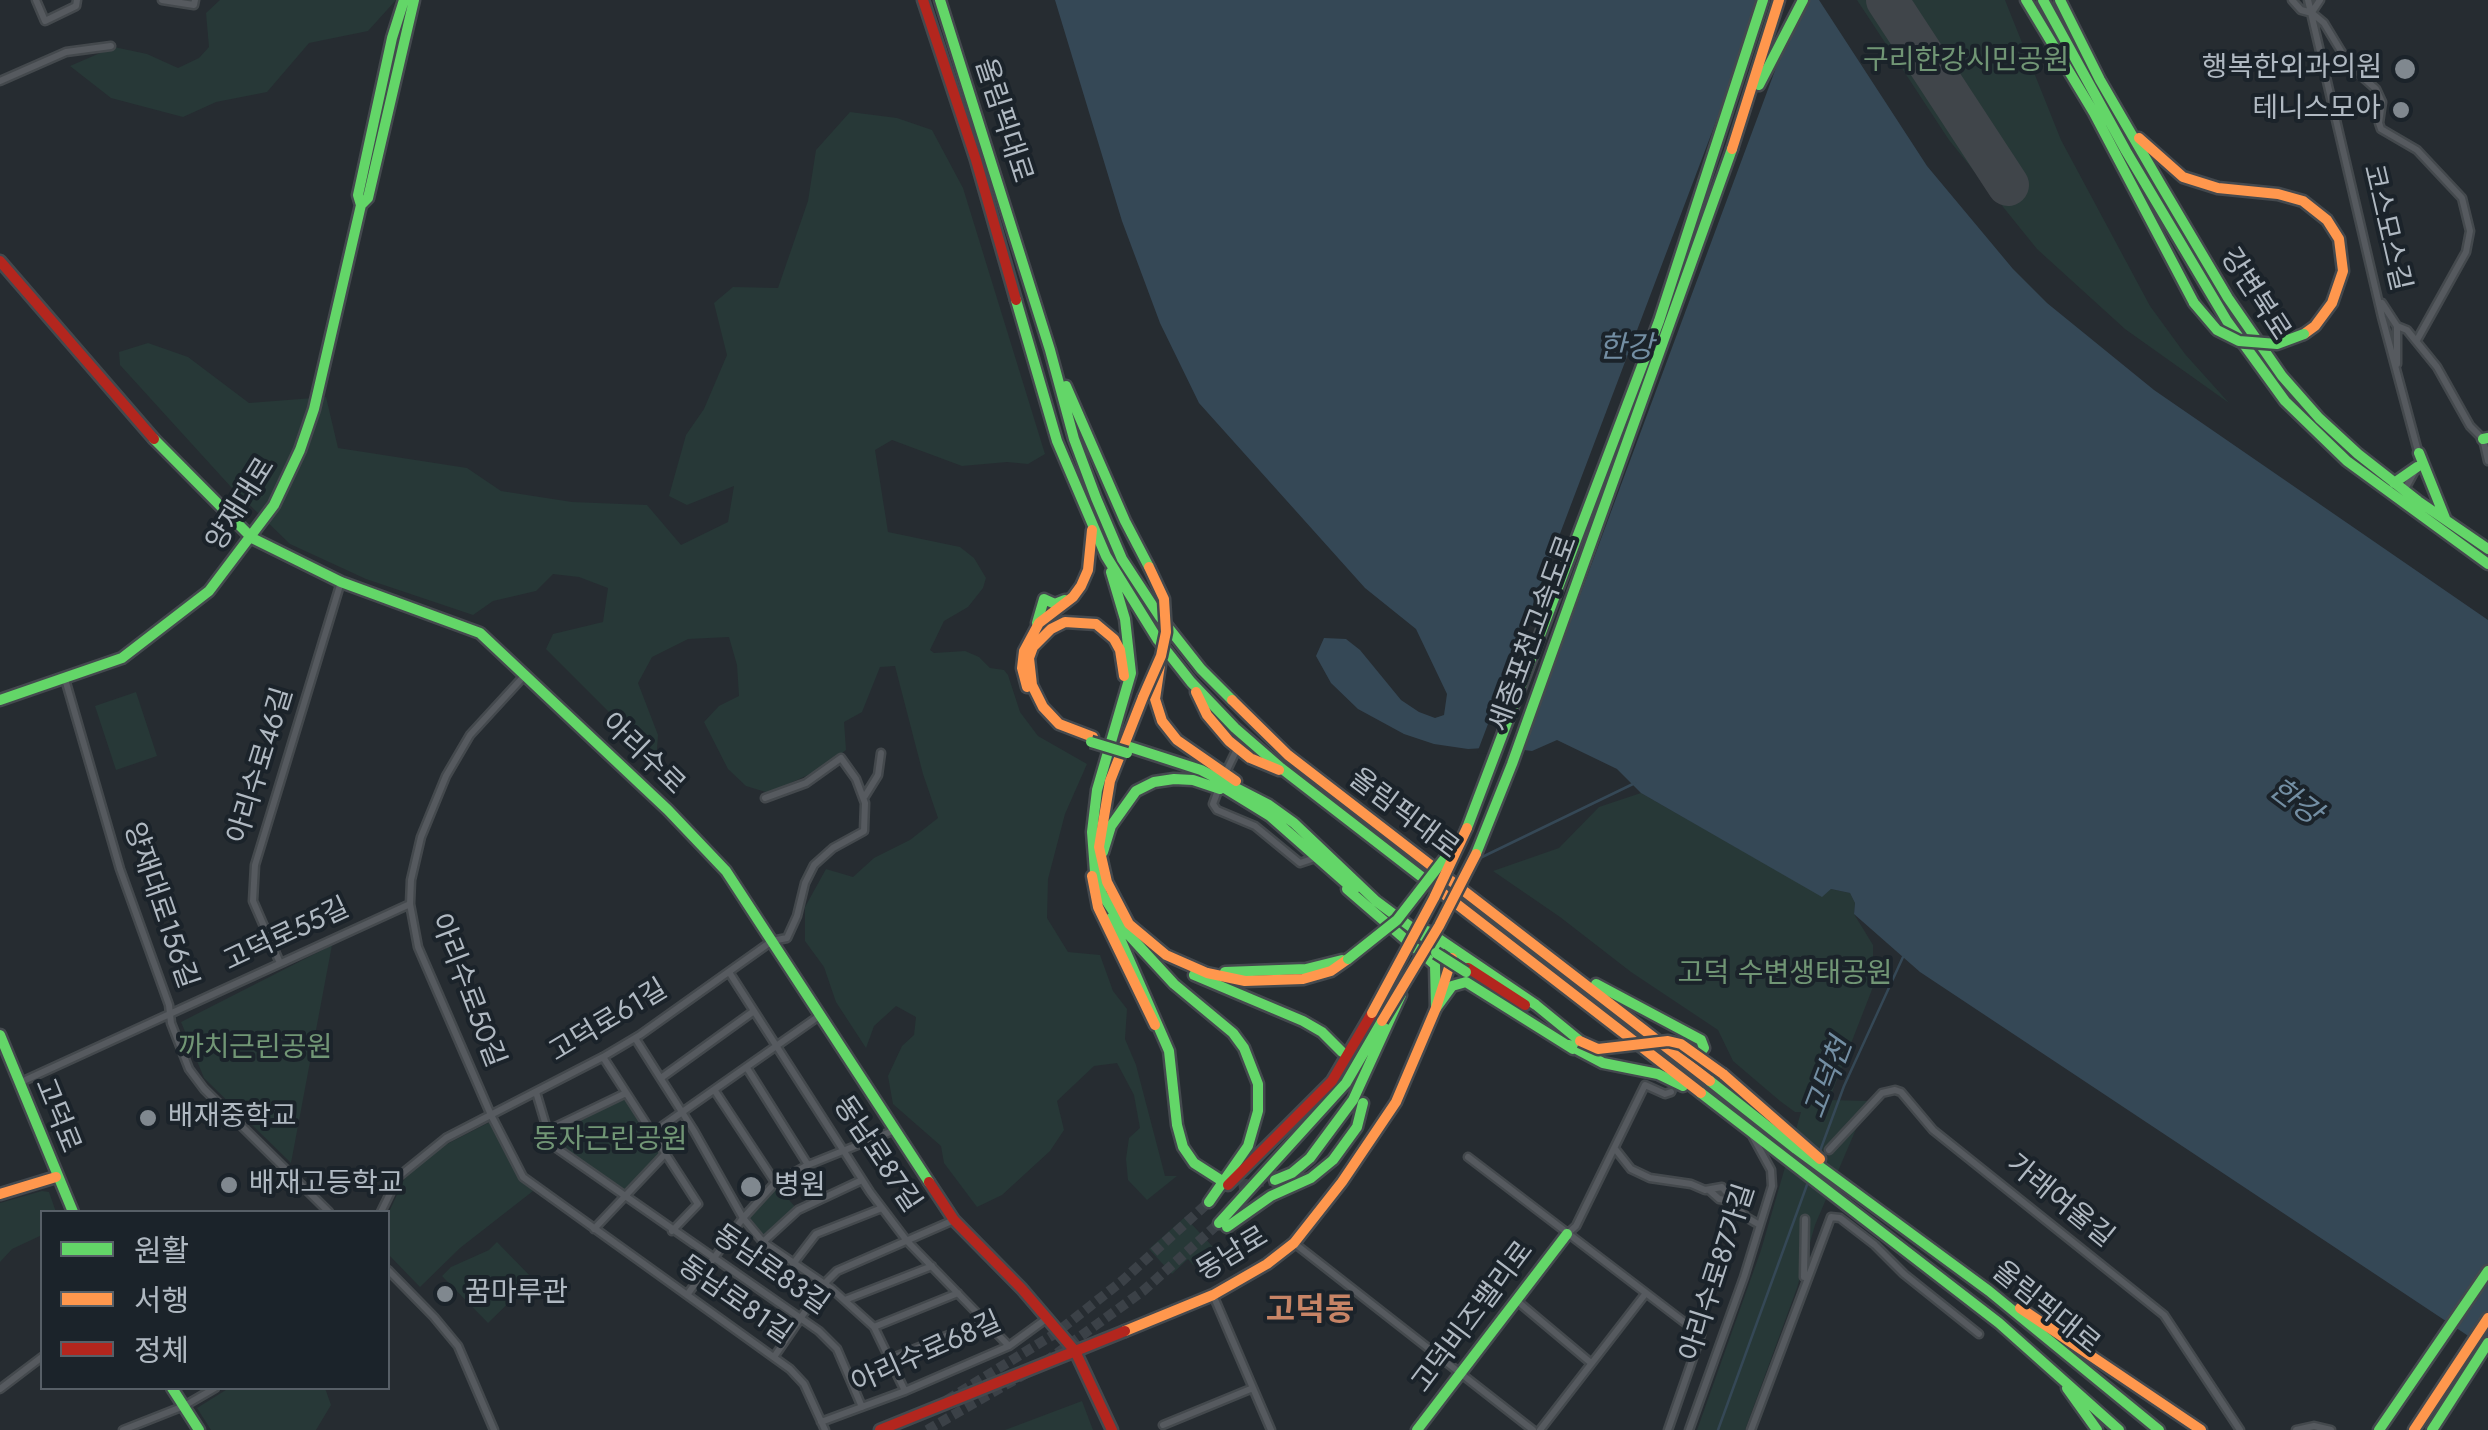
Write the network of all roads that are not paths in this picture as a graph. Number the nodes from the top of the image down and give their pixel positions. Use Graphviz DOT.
graph roads {
  1 [pos="36,0"];
  2 [pos="78,0"];
  3 [pos="162,0"];
  4 [pos="195,0"];
  5 [pos="404,0"];
  6 [pos="414,0"];
  7 [pos="924,0"];
  8 [pos="940,0"];
  9 [pos="1762,0"];
  10 [pos="1780,0"];
  11 [pos="1802,0"];
  12 [pos="2026,0"];
  13 [pos="2044,0"];
  14 [pos="2060,0"];
  15 [pos="2292,0"];
  16 [pos="2308,0"];
  17 [pos="2320,0"];
  18 [pos="2312,13"];
  19 [pos="110,46"];
  20 [pos="0,81"];
  21 [pos="1748,108"];
  22 [pos="2094,113"];
  23 [pos="2128,126"];
  24 [pos="2126,151"];
  25 [pos="361,206"];
  26 [pos="0,261"];
  27 [pos="2380,300"];
  28 [pos="2397,326"];
  29 [pos="2417,340"];
  30 [pos="1050,350"];
  31 [pos="2397,366"];
  32 [pos="2486,438"];
  33 [pos="2419,453"];
  34 [pos="2488,461"];
  35 [pos="2417,467"];
  36 [pos="2394,482"];
  37 [pos="2401,496"];
  38 [pos="2445,519"];
  39 [pos="1092,528"];
  40 [pos="252,538"];
  41 [pos="2488,549"];
  42 [pos="1106,556"];
  43 [pos="2488,564"];
  44 [pos="341,582"];
  45 [pos="525,674"];
  46 [pos="65,679"];
  47 [pos="1191,682"];
  48 [pos="1149,698"];
  49 [pos="0,700"];
  50 [pos="1124,702"];
  51 [pos="1092,740"];
  52 [pos="1237,748"];
  53 [pos="1128,750"];
  54 [pos="881,754"];
  55 [pos="1290,775"];
  56 [pos="1235,795"];
  57 [pos="864,797"];
  58 [pos="765,798"];
  59 [pos="1269,805"];
  60 [pos="1468,828"];
  61 [pos="1315,858"];
  62 [pos="1097,859"];
  63 [pos="1328,862"];
  64 [pos="1102,894"];
  65 [pos="410,904"];
  66 [pos="772,941"];
  67 [pos="1455,949"];
  68 [pos="1166,955"];
  69 [pos="280,963"];
  70 [pos="1568,968"];
  71 [pos="729,972"];
  72 [pos="1436,1008"];
  73 [pos="754,1012"];
  74 [pos="171,1015"];
  75 [pos="819,1016"];
  76 [pos="1381,1020"];
  77 [pos="0,1035"];
  78 [pos="1163,1035"];
  79 [pos="635,1038"];
  80 [pos="1577,1045"];
  81 [pos="776,1046"];
  82 [pos="1342,1052"];
  83 [pos="1700,1053"];
  84 [pos="604,1057"];
  85 [pos="747,1068"];
  86 [pos="660,1078"];
  87 [pos="19,1083"];
  88 [pos="715,1091"];
  89 [pos="536,1092"];
  90 [pos="1671,1092"];
  91 [pos="626,1093"];
  92 [pos="1702,1095"];
  93 [pos="1363,1103"];
  94 [pos="684,1114"];
  95 [pos="491,1115"];
  96 [pos="895,1130"];
  97 [pos="547,1131"];
  98 [pos="1750,1132"];
  99 [pos="650,1134"];
  100 [pos="1798,1143"];
  101 [pos="1616,1149"];
  102 [pos="1829,1150"];
  103 [pos="844,1151"];
  104 [pos="665,1154"];
  105 [pos="1468,1157"];
  106 [pos="808,1165"];
  107 [pos="56,1176"];
  108 [pos="1219,1179"];
  109 [pos="862,1180"];
  110 [pos="1276,1180"];
  111 [pos="775,1182"];
  112 [pos="0,1194"];
  113 [pos="624,1197"];
  114 [pos="882,1208"];
  115 [pos="72,1210"];
  116 [pos="327,1210"];
  117 [pos="382,1210"];
  118 [pos="743,1218"];
  119 [pos="1805,1219"];
  120 [pos="954,1220"];
  121 [pos="1758,1224"];
  122 [pos="594,1230"];
  123 [pos="672,1230"];
  124 [pos="1567,1234"];
  125 [pos="908,1241"];
  126 [pos="763,1242"];
  127 [pos="1294,1244"];
  128 [pos="714,1260"];
  129 [pos="792,1264"];
  130 [pos="932,1266"];
  131 [pos="390,1272"];
  132 [pos="2488,1272"];
  133 [pos="1804,1282"];
  134 [pos="824,1284"];
  135 [pos="1988,1291"];
  136 [pos="958,1293"];
  137 [pos="1646,1293"];
  138 [pos="687,1295"];
  139 [pos="1213,1295"];
  140 [pos="845,1300"];
  141 [pos="1516,1300"];
  142 [pos="2488,1318"];
  143 [pos="801,1319"];
  144 [pos="1046,1319"];
  145 [pos="984,1320"];
  146 [pos="874,1327"];
  147 [pos="1979,1334"];
  148 [pos="2488,1343"];
  149 [pos="1009,1346"];
  150 [pos="1075,1351"];
  151 [pos="774,1357"];
  152 [pos="40,1359"];
  153 [pos="890,1359"];
  154 [pos="1591,1363"];
  155 [pos="2055,1371"];
  156 [pos="1460,1372"];
  157 [pos="1253,1388"];
  158 [pos="0,1389"];
  159 [pos="173,1390"];
  160 [pos="212,1390"];
  161 [pos="905,1392"];
  162 [pos="184,1406"];
  163 [pos="862,1407"];
  164 [pos="1163,1425"];
  165 [pos="823,1426"];
  166 [pos="133,1428"];
  167 [pos="123,1430"];
  168 [pos="199,1430"];
  169 [pos="494,1430"];
  170 [pos="880,1430"];
  171 [pos="1112,1430"];
  172 [pos="1271,1430"];
  173 [pos="1417,1430"];
  174 [pos="1536,1430"];
  175 [pos="1668,1430"];
  176 [pos="1689,1430"];
  177 [pos="1751,1430"];
  178 [pos="2096,1430"];
  179 [pos="2119,1430"];
  180 [pos="2158,1430"];
  181 [pos="2202,1430"];
  182 [pos="2240,1430"];
  183 [pos="2296,1430"];
  184 [pos="2331,1430"];
  185 [pos="2379,1430"];
  186 [pos="2414,1430"];
  187 [pos="2432,1430"];
  1 -- 2 [label="street"];
  3 -- 4 [label="street"];
  5 -- 25 [label="main road, 양재대로"];
  6 -- 25 [label="main road, 양재대로"];
  7 -- 39 [label="main road, 올림픽대로"];
  8 -- 30 [label="main road, 올림픽대로"];
  9 -- 60 [label="main road, 세종포천고속도로"];
  10 -- 21 [label="main road, 세종포천고속도로"];
  11 -- 21 [label="main road"];
  12 -- 22 [label="main road"];
  13 -- 24 [label="main road"];
  14 -- 23 [label="main road, 강변북로"];
  15 -- 18 [label="street, 코스모스길"];
  16 -- 18 [label="street, 코스모스길"];
  17 -- 18 [label="street"];
  18 -- 27 [label="street, 코스모스길"];
  18 -- 29 [label="street, 코스모스길"];
  19 -- 20 [label="street"];
  21 -- 76 [label="main road, 세종포천고속도로, bridge"];
  22 -- 23 [label="main road, bridge"];
  22 -- 24 [label="main road"];
  23 -- 36 [label="main road, 강변북로"];
  24 -- 37 [label="main road"];
  25 -- 40 [label="main road, 양재대로"];
  26 -- 40 [label="main road, 아리수로"];
  27 -- 28 [label="street"];
  27 -- 31 [label="street, 코스모스길"];
  28 -- 29 [label="street"];
  28 -- 31 [label="street"];
  29 -- 32 [label="street"];
  30 -- 48 [label="main road, bridge"];
  30 -- 70 [label="main road, 올림픽대로"];
  31 -- 33 [label="street, 코스모스길"];
  32 -- 34 [label="street"];
  33 -- 35 [label="street"];
  33 -- 38 [label="main road"];
  35 -- 36 [label="main road"];
  35 -- 37 [label="street"];
  36 -- 37 [label="main road, 강변북로"];
  37 -- 38 [label="main road, 강변북로"];
  37 -- 43 [label="main road"];
  38 -- 41 [label="main road, 강변북로"];
  39 -- 42 [label="main road, 올림픽대로"];
  39 -- 51 [label="main road"];
  40 -- 44 [label="main road, 아리수로"];
  40 -- 46 [label="main road, 양재대로"];
  42 -- 47 [label="main road, 올림픽대로"];
  42 -- 50 [label="main road"];
  44 -- 45 [label="main road, 아리수로"];
  44 -- 69 [label="street, 아리수로46길"];
  45 -- 65 [label="street, 아리수로50길"];
  45 -- 66 [label="main road, 아리수로"];
  46 -- 49 [label="main road, 양재대로"];
  46 -- 74 [label="street, 양재대로156길"];
  47 -- 52 [label="main road"];
  47 -- 55 [label="main road, 올림픽대로"];
  48 -- 59 [label="main road"];
  48 -- 62 [label="main road"];
  50 -- 51 [label="main road"];
  50 -- 62 [label="main road"];
  51 -- 53 [label="main road, bridge"];
  52 -- 55 [label="main road"];
  52 -- 61 [label="street"];
  53 -- 56 [label="main road"];
  53 -- 59 [label="main road"];
  54 -- 57 [label="street"];
  55 -- 92 [label="main road, 올림픽대로"];
  56 -- 61 [label="main road"];
  56 -- 62 [label="main road"];
  57 -- 58 [label="street"];
  57 -- 66 [label="street, 고덕로61길"];
  59 -- 63 [label="main road"];
  60 -- 68 [label="main road, bridge"];
  60 -- 76 [label="main road, 세종포천고속도로, bridge"];
  61 -- 63 [label="main road"];
  62 -- 64 [label="main road"];
  62 -- 68 [label="main road"];
  62 -- 78 [label="main road"];
  63 -- 67 [label="main road"];
  63 -- 72 [label="main road"];
  63 -- 80 [label="main road, bridge"];
  64 -- 76 [label="main road, 세종포천고속도로"];
  64 -- 78 [label="main road"];
  65 -- 69 [label="street, 고덕로55길"];
  65 -- 95 [label="street, 아리수로50길"];
  66 -- 71 [label="street, 고덕로61길"];
  66 -- 75 [label="main road, 아리수로"];
  67 -- 72 [label="main road, 동남로"];
  67 -- 80 [label="main road"];
  68 -- 82 [label="main road"];
  69 -- 74 [label="street, 고덕로55길"];
  70 -- 83 [label="main road"];
  70 -- 100 [label="main road, 올림픽대로"];
  71 -- 73 [label="street, 동남로87길"];
  71 -- 79 [label="street, 고덕로61길"];
  72 -- 80 [label="main road"];
  72 -- 127 [label="main road, 동남로"];
  73 -- 81 [label="street, 동남로87길"];
  73 -- 86 [label="street"];
  74 -- 87 [label="street, 고덕로55길"];
  74 -- 116 [label="street, 양재대로156길"];
  75 -- 81 [label="street"];
  75 -- 96 [label="main road, 아리수로"];
  76 -- 93 [label="main road, 세종포천고속도로"];
  76 -- 110 [label="main road"];
  77 -- 87 [label="main road, 고덕로"];
  78 -- 108 [label="main road"];
  79 -- 84 [label="street, 고덕로61길"];
  79 -- 86 [label="street"];
  80 -- 92 [label="main road"];
  80 -- 100 [label="main road, bridge"];
  81 -- 85 [label="street"];
  81 -- 103 [label="street, 동남로87길"];
  84 -- 89 [label="street, 고덕로61길"];
  84 -- 91 [label="street, 동남로83길"];
  85 -- 88 [label="street"];
  85 -- 106 [label="street"];
  86 -- 94 [label="street"];
  87 -- 107 [label="main road, 고덕로"];
  88 -- 94 [label="street"];
  88 -- 111 [label="street"];
  89 -- 95 [label="street, 고덕로61길"];
  89 -- 97 [label="street, 동남로83길"];
  90 -- 101 [label="street"];
  91 -- 97 [label="street"];
  91 -- 99 [label="street, 동남로83길"];
  92 -- 98 [label="main road, 올림픽대로"];
  94 -- 99 [label="street"];
  94 -- 118 [label="street"];
  95 -- 117 [label="street, 고덕로61길"];
  95 -- 122 [label="street, 동남로81길"];
  96 -- 103 [label="street"];
  96 -- 120 [label="main road, 아리수로"];
  97 -- 113 [label="street, 동남로83길"];
  98 -- 121 [label="street, 아리수로87가길"];
  98 -- 155 [label="main road, 올림픽대로"];
  99 -- 104 [label="street, 동남로83길"];
  100 -- 135 [label="main road, 올림픽대로"];
  101 -- 121 [label="street"];
  101 -- 124 [label="street"];
  102 -- 182 [label="street, 가래여울길"];
  103 -- 106 [label="street"];
  103 -- 109 [label="street, 동남로87길"];
  104 -- 113 [label="street"];
  104 -- 123 [label="street, 동남로83길"];
  105 -- 124 [label="street"];
  106 -- 111 [label="street"];
  107 -- 112 [label="main road"];
  107 -- 115 [label="main road, 고덕로"];
  109 -- 114 [label="street, 동남로87길"];
  109 -- 126 [label="street"];
  111 -- 118 [label="street"];
  113 -- 122 [label="street"];
  113 -- 123 [label="street, 동남로83길"];
  114 -- 125 [label="street, 동남로87길"];
  114 -- 129 [label="street"];
  118 -- 126 [label="street"];
  118 -- 128 [label="street"];
  119 -- 133 [label="street"];
  120 -- 125 [label="street"];
  120 -- 144 [label="main road, 아리수로"];
  121 -- 176 [label="street, 아리수로87가길"];
  122 -- 138 [label="street, 동남로81길"];
  123 -- 128 [label="street, 동남로83길"];
  124 -- 137 [label="street"];
  124 -- 141 [label="main road, 고덕비즈밸리로"];
  125 -- 130 [label="street, 동남로87길"];
  125 -- 134 [label="street"];
  126 -- 129 [label="street"];
  127 -- 139 [label="main road, 동남로"];
  127 -- 156 [label="street"];
  128 -- 138 [label="street"];
  128 -- 143 [label="street, 동남로83길"];
  129 -- 134 [label="street"];
  130 -- 136 [label="street, 동남로87길"];
  130 -- 140 [label="street"];
  131 -- 169 [label="street"];
  132 -- 185 [label="main road"];
  133 -- 147 [label="street"];
  133 -- 177 [label="street"];
  134 -- 140 [label="street"];
  134 -- 143 [label="street"];
  135 -- 180 [label="main road, 올림픽대로"];
  135 -- 181 [label="main road"];
  136 -- 145 [label="street, 동남로87길"];
  136 -- 146 [label="street"];
  137 -- 154 [label="street"];
  137 -- 175 [label="street"];
  138 -- 151 [label="street, 동남로81길"];
  139 -- 150 [label="main road, 동남로"];
  139 -- 157 [label="street"];
  140 -- 146 [label="street"];
  141 -- 154 [label="street"];
  141 -- 156 [label="main road, 고덕비즈밸리로"];
  142 -- 186 [label="main road"];
  143 -- 151 [label="street"];
  143 -- 163 [label="street, 동남로83길"];
  144 -- 149 [label="street, 아리수로68길"];
  144 -- 150 [label="main road, 아리수로"];
  145 -- 149 [label="street, 동남로87길"];
  145 -- 153 [label="street"];
  146 -- 153 [label="street"];
  148 -- 187 [label="main road"];
  149 -- 161 [label="street, 아리수로68길"];
  150 -- 170 [label="main road, 동남로"];
  150 -- 171 [label="main road, 아리수로"];
  151 -- 165 [label="street, 동남로81길"];
  152 -- 158 [label="street"];
  153 -- 161 [label="street"];
  154 -- 174 [label="street"];
  155 -- 178 [label="main road"];
  155 -- 179 [label="main road, 올림픽대로"];
  156 -- 173 [label="main road, 고덕비즈밸리로"];
  156 -- 174 [label="street"];
  157 -- 164 [label="street"];
  157 -- 172 [label="street"];
  159 -- 162 [label="main road"];
  160 -- 162 [label="street"];
  161 -- 163 [label="street, 아리수로68길"];
  162 -- 166 [label="street"];
  162 -- 168 [label="main road"];
  163 -- 165 [label="street, 아리수로68길"];
  166 -- 167 [label="street"];
  183 -- 184 [label="street"];
}
